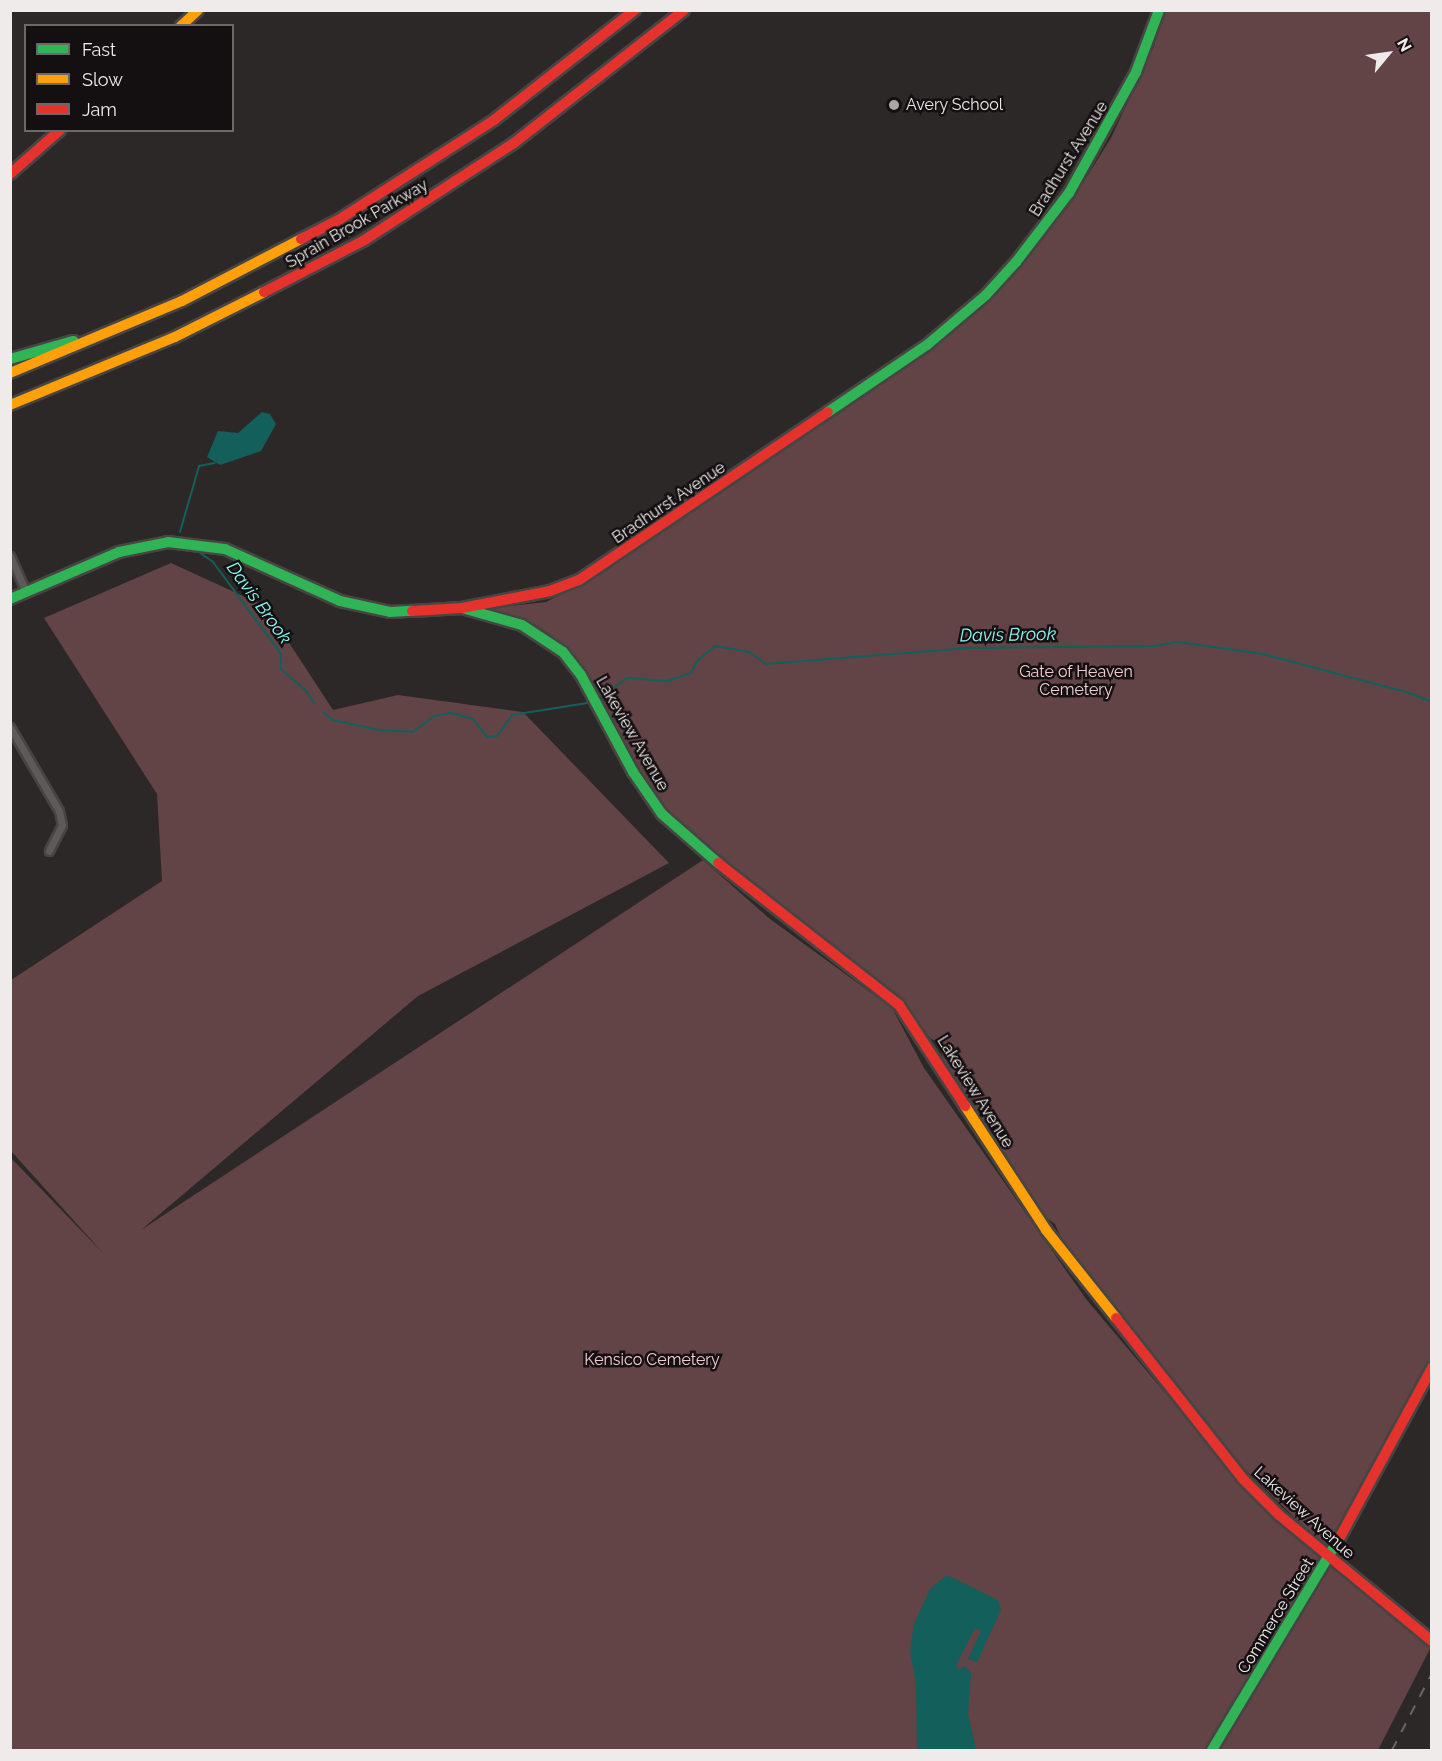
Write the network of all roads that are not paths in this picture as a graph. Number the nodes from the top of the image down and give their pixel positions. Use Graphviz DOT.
graph roads {
  1 [pos="198,10"];
  2 [pos="635,10"];
  3 [pos="684,10"];
  4 [pos="1159,10"];
  5 [pos="183,24"];
  6 [pos="58,132"];
  7 [pos="10,174"];
  8 [pos="126,326"];
  9 [pos="10,359"];
  10 [pos="10,373"];
  11 [pos="10,405"];
  12 [pos="10,556"];
  13 [pos="26,592"];
  14 [pos="10,599"];
  15 [pos="462,608"];
  16 [pos="10,727"];
  17 [pos="49,851"];
  18 [pos="1431,1368"];
  19 [pos="1329,1557"];
  20 [pos="1431,1641"];
  21 [pos="1212,1750"];
  1 -- 5 [label="main road"];
  2 -- 8 [label="main road, Sprain Brook Parkway"];
  3 -- 11 [label="main road, Sprain Brook Parkway"];
  4 -- 15 [label="main road, Bradhurst Avenue"];
  6 -- 7 [label="main road"];
  8 -- 9 [label="main road"];
  8 -- 10 [label="main road, Sprain Brook Parkway"];
  12 -- 13 [label="street"];
  13 -- 14 [label="main road, Bradhurst Avenue"];
  13 -- 15 [label="main road, Bradhurst Avenue"];
  15 -- 19 [label="main road, Lakeview Avenue"];
  16 -- 17 [label="street"];
  18 -- 19 [label="main road, Commerce Street"];
  19 -- 20 [label="main road, Lakeview Avenue"];
  19 -- 21 [label="main road, Commerce Street"];
}
